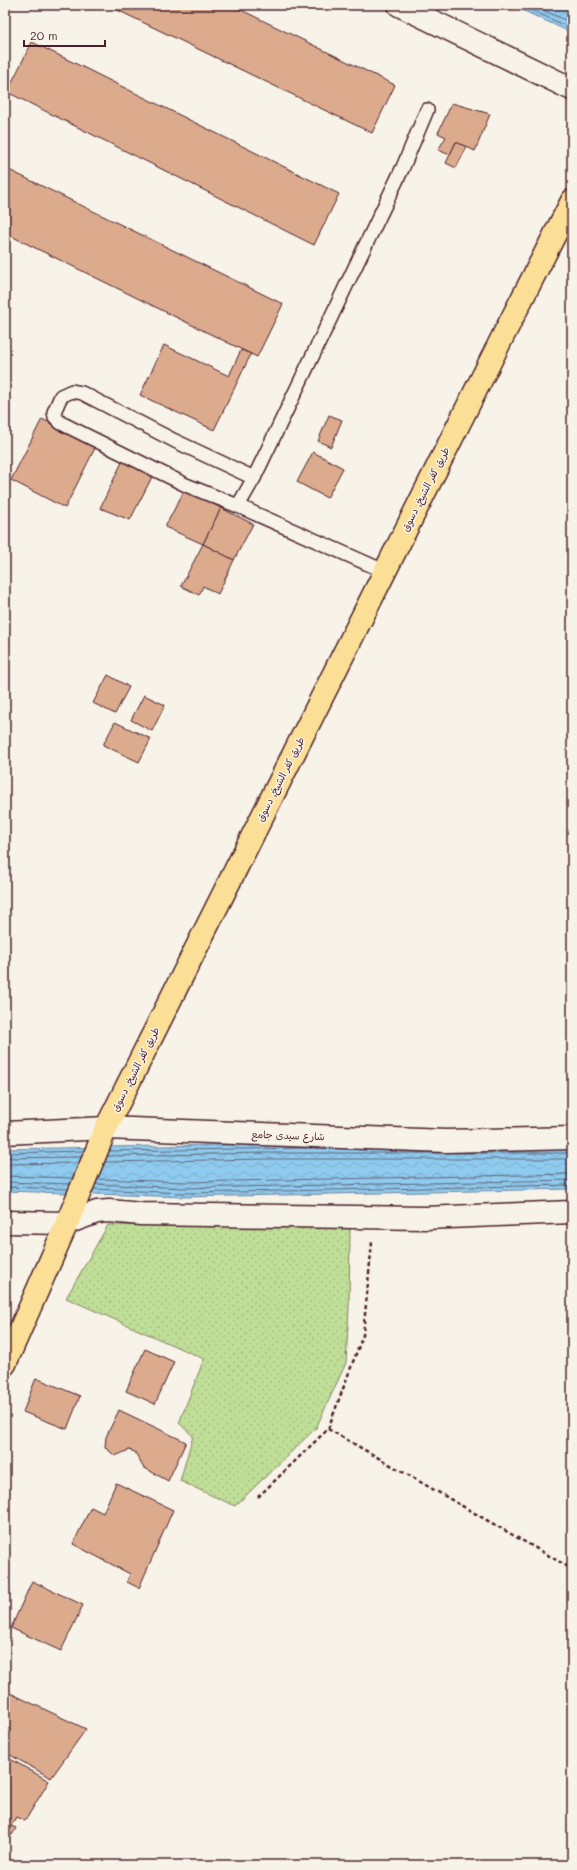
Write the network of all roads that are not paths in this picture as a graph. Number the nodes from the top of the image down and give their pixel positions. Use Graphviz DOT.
graph roads {
  1 [pos="399,5"];
  2 [pos="572,89"];
  3 [pos="427,110"];
  4 [pos="572,202"];
  5 [pos="254,478"];
  6 [pos="238,506"];
  7 [pos="384,571"];
  8 [pos="106,1128"];
  9 [pos="5,1133"];
  10 [pos="572,1138"];
  11 [pos="572,1212"];
  12 [pos="5,1222"];
  13 [pos="67,1223"];
  14 [pos="5,1364"];
  1 -- 2 [label="street"];
  3 -- 5 [label="lane"];
  4 -- 7 [label="main road, طريق كفر الشيخ, دسوق"];
  5 -- 6 [label="lane"];
  5 -- 6 [label="lane"];
  6 -- 7 [label="lane"];
  7 -- 8 [label="main road, طريق كفر الشيخ, دسوق"];
  8 -- 9 [label="street, شارع سيدى جامع"];
  8 -- 10 [label="street, شارع سيدى جامع"];
  8 -- 13 [label="main road, طريق كفر الشيخ, دسوق"];
  11 -- 13 [label="street"];
  12 -- 13 [label="street"];
  13 -- 14 [label="main road, طريق كفر الشيخ, دسوق"];
}
